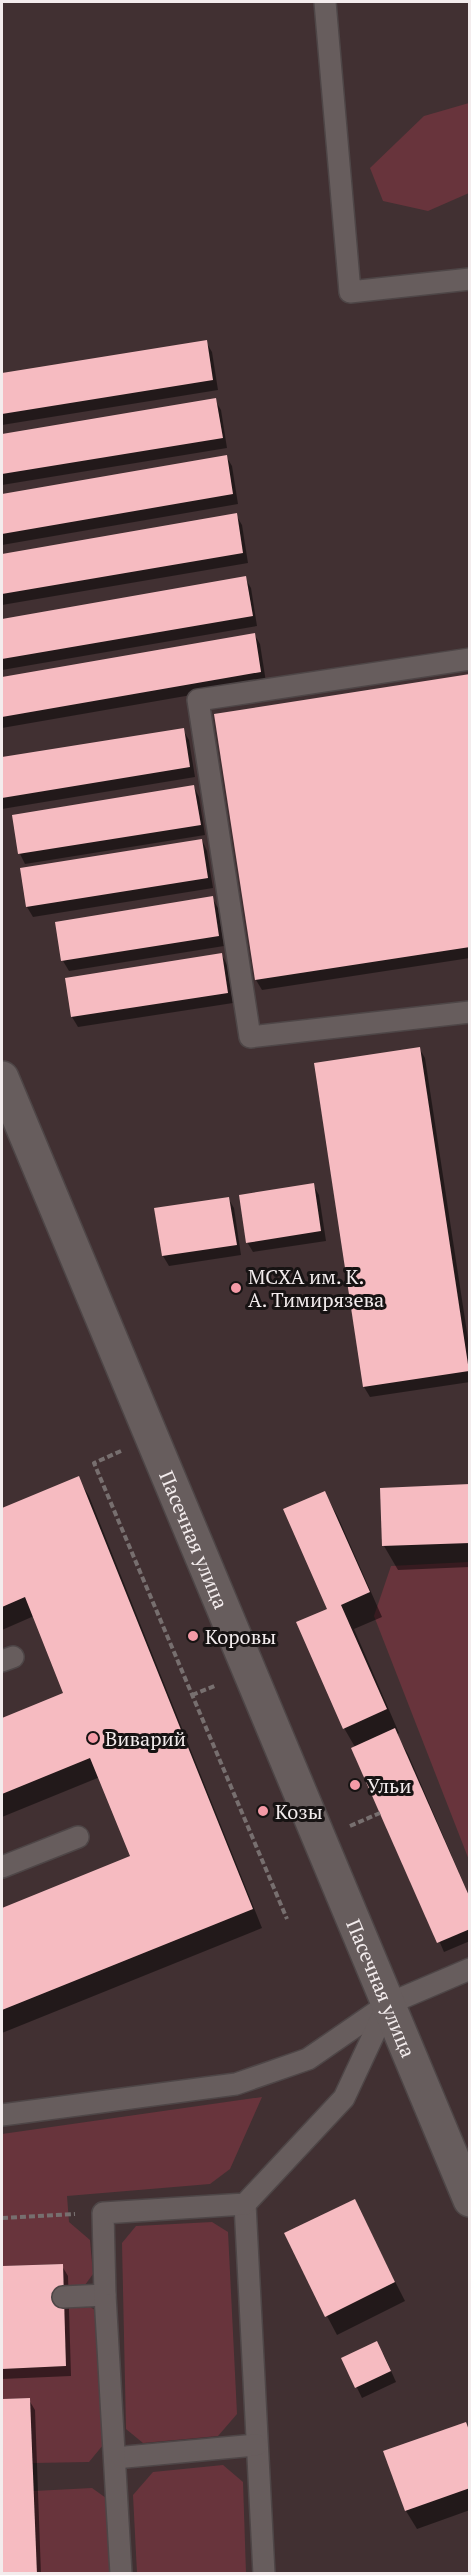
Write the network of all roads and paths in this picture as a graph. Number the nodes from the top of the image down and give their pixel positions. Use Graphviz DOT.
graph roads {
  1 [pos="325,2"];
  2 [pos="470,279"];
  3 [pos="470,659"];
  4 [pos="470,1012"];
  5 [pos="2,1078"];
  6 [pos="152,1438"];
  7 [pos="78,1837"];
  8 [pos="2,1868"];
  9 [pos="287,1919"];
  10 [pos="470,1969"];
  11 [pos="388,2004"];
  12 [pos="2,2115"];
  13 [pos="470,2200"];
  14 [pos="245,2204"];
  15 [pos="103,2213"];
  16 [pos="2,2218"];
  17 [pos="105,2295"];
  18 [pos="63,2296"];
  19 [pos="256,2445"];
  20 [pos="115,2458"];
  21 [pos="121,2574"];
  22 [pos="264,2574"];
  1 -- 2 [label="lane"];
  3 -- 4 [label="lane"];
  5 -- 6 [label="street, Пасечная улица"];
  6 -- 9 [label="path"];
  6 -- 11 [label="street, Пасечная улица"];
  7 -- 8 [label="lane"];
  10 -- 11 [label="lane"];
  11 -- 12 [label="lane"];
  11 -- 13 [label="street, Пасечная улица"];
  11 -- 14 [label="lane"];
  14 -- 15 [label="lane"];
  14 -- 19 [label="lane"];
  15 -- 16 [label="path"];
  15 -- 17 [label="lane"];
  17 -- 18 [label="lane"];
  17 -- 20 [label="lane"];
  19 -- 20 [label="lane"];
  19 -- 22 [label="lane"];
  20 -- 21 [label="lane"];
}
